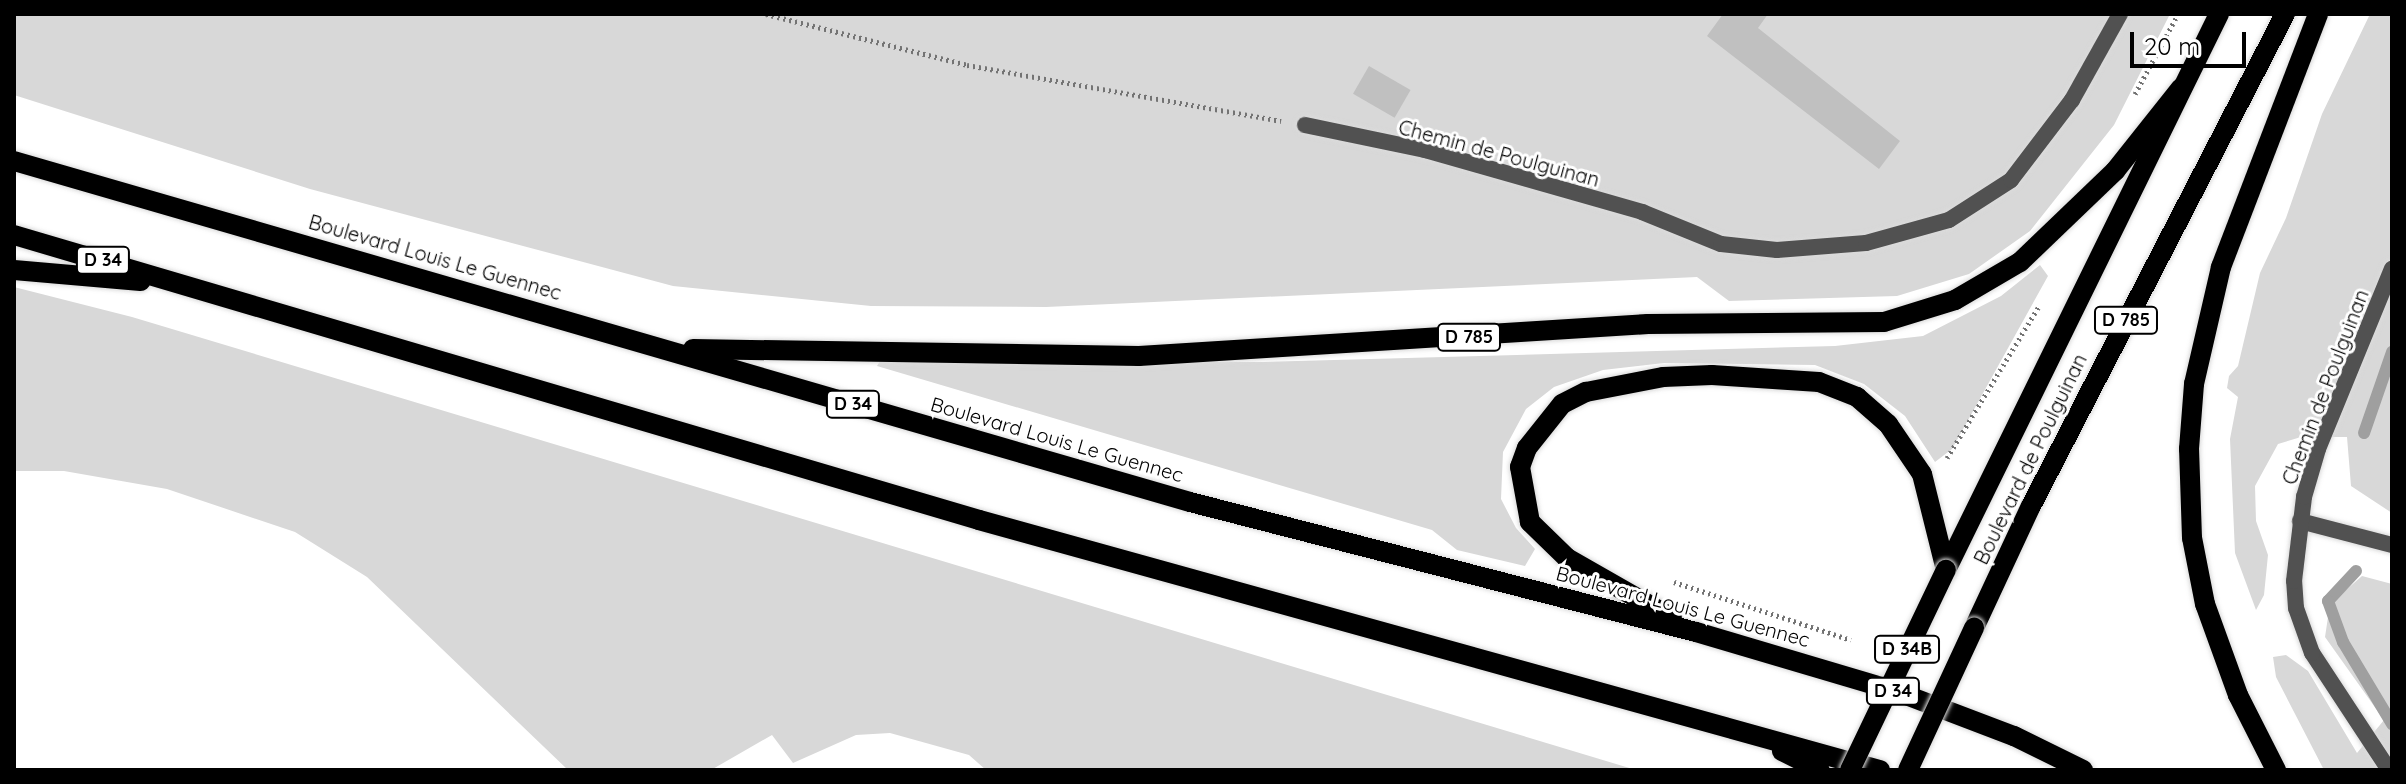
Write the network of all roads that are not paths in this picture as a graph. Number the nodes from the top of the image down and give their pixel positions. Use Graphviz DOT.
graph roads {
  1 [pos="2120,14"];
  2 [pos="2219,14"];
  3 [pos="2285,14"];
  4 [pos="2318,14"];
  5 [pos="2181,88"];
  6 [pos="1305,125"];
  7 [pos="14,161"];
  8 [pos="14,235"];
  9 [pos="2392,269"];
  10 [pos="14,270"];
  11 [pos="191,286"];
  12 [pos="666,348"];
  13 [pos="2300,521"];
  14 [pos="2392,545"];
  15 [pos="1946,570"];
  16 [pos="1696,632"];
  17 [pos="1735,727"];
  18 [pos="1869,728"];
  19 [pos="1820,770"];
  20 [pos="1842,770"];
  21 [pos="1850,770"];
  22 [pos="1880,770"];
  23 [pos="1908,770"];
  24 [pos="2083,770"];
  25 [pos="2276,770"];
  26 [pos="2389,770"];
  1 -- 6 [label="street, Chemin de Poulguinan"];
  2 -- 5 [label="main road, Boulevard de Poulguinan / D 785"];
  3 -- 23 [label="main road, Boulevard de Poulguinan / D 785, bridge"];
  4 -- 25 [label="main road"];
  5 -- 12 [label="main road, D 785"];
  5 -- 15 [label="main road, Boulevard de Poulguinan / D 34B"];
  7 -- 12 [label="main road, Boulevard Louis Le Guennec / D 34"];
  8 -- 11 [label="main road, D 34"];
  9 -- 13 [label="street, Chemin de Poulguinan"];
  10 -- 11 [label="main road"];
  11 -- 17 [label="main road, D 34"];
  12 -- 16 [label="main road, Boulevard Louis Le Guennec / D 34"];
  13 -- 14 [label="street"];
  13 -- 26 [label="street, Chemin de Poulguinan"];
  15 -- 16 [label="main road"];
  15 -- 18 [label="main road, D 34B, bridge"];
  16 -- 24 [label="main road, Boulevard Louis Le Guennec / D 34"];
  17 -- 19 [label="main road"];
  17 -- 22 [label="main road, D 34"];
  18 -- 20 [label="main road, bridge"];
  18 -- 21 [label="main road, D 34B, bridge"];
}
